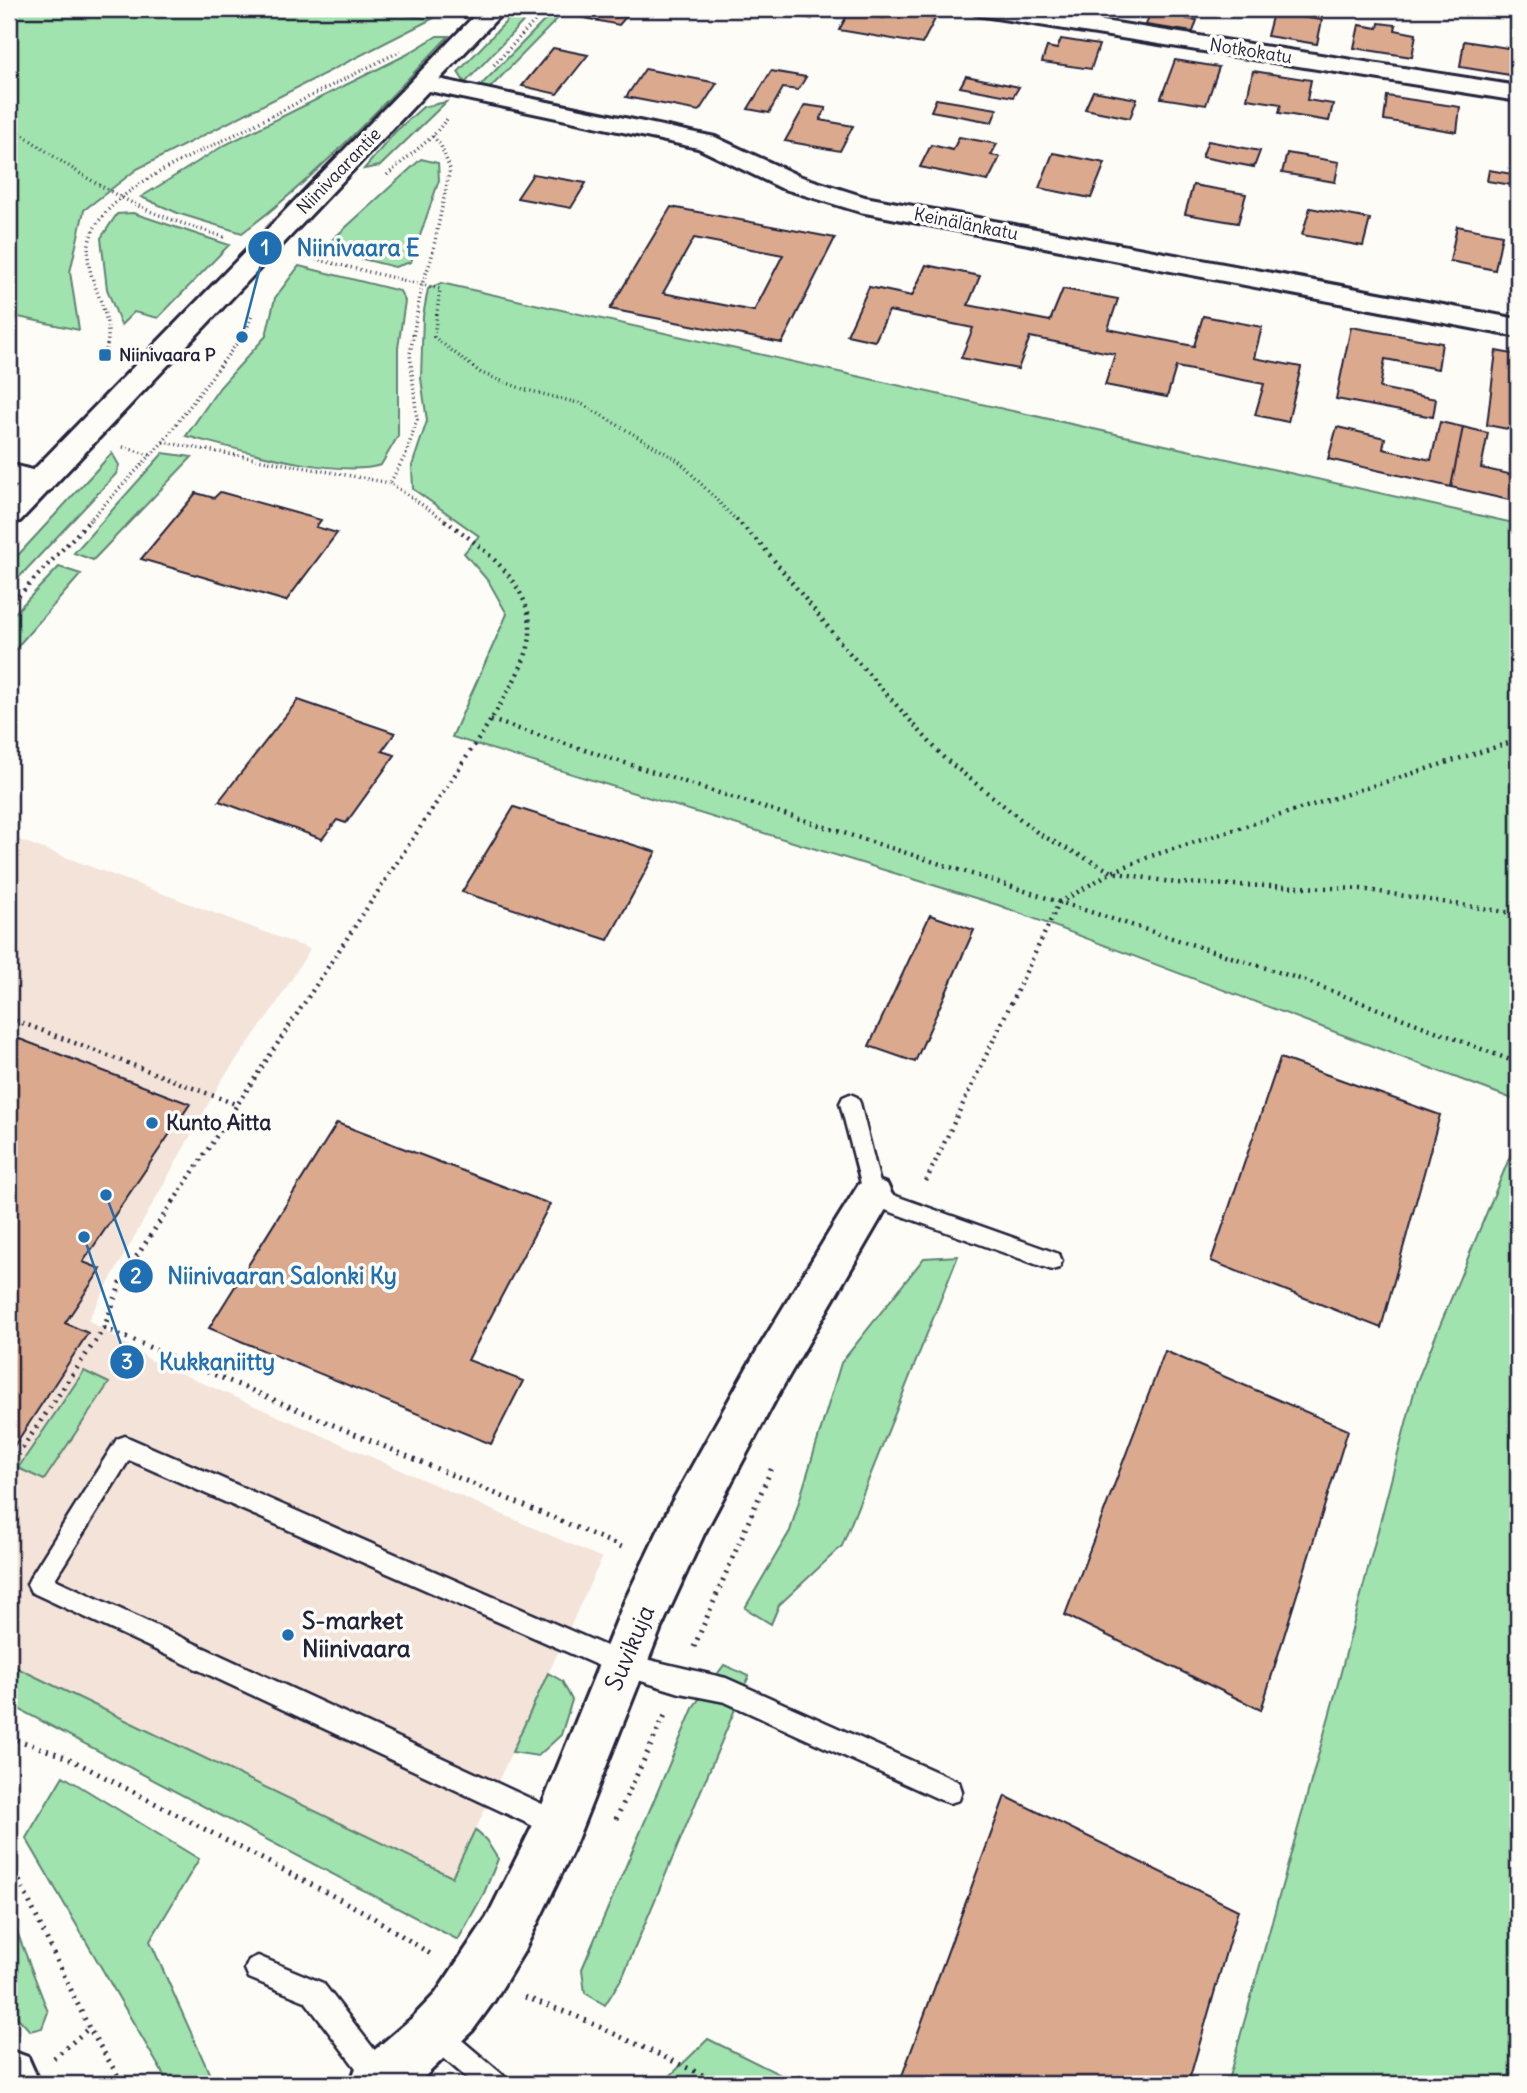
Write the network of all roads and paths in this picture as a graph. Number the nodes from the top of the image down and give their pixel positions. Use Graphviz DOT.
graph roads {
  1 [pos="494,9"];
  2 [pos="546,9"];
  3 [pos="983,9"];
  4 [pos="408,47"];
  5 [pos="424,83"];
  6 [pos="468,93"];
  7 [pos="1518,94"];
  8 [pos="9,125"];
  9 [pos="433,136"];
  10 [pos="387,176"];
  11 [pos="123,197"];
  12 [pos="229,238"];
  13 [pos="307,257"];
  14 [pos="422,284"];
  15 [pos="253,311"];
  16 [pos="1518,328"];
  17 [pos="98,363"];
  18 [pos="85,436"];
  19 [pos="163,442"];
  20 [pos="150,455"];
  21 [pos="9,474"];
  22 [pos="40,482"];
  23 [pos="390,483"];
  24 [pos="9,514"];
  25 [pos="9,606"];
  26 [pos="491,720"];
  27 [pos="1518,740"];
  28 [pos="1112,872"];
  29 [pos="1059,903"];
  30 [pos="1518,914"];
  31 [pos="9,1018"];
  32 [pos="1518,1063"];
  33 [pos="850,1103"];
  34 [pos="238,1105"];
  35 [pos="873,1197"];
  36 [pos="1052,1261"];
  37 [pos="104,1328"];
  38 [pos="9,1468"];
  39 [pos="665,1566"];
  40 [pos="718,1590"];
  41 [pos="623,1665"];
  42 [pos="9,1737"];
  43 [pos="950,1791"];
  44 [pos="557,1824"];
  45 [pos="9,1858"];
  46 [pos="258,1969"];
  47 [pos="476,1984"];
  48 [pos="436,2034"];
  49 [pos="9,2076"];
  50 [pos="379,2082"];
  51 [pos="14,2084"];
  52 [pos="123,2084"];
  53 [pos="495,2084"];
  54 [pos="722,2084"];
  1 -- 5 [label="street, Niinivaarantie"];
  2 -- 6 [label="path"];
  3 -- 7 [label="street, Notkokatu"];
  4 -- 11 [label="path"];
  5 -- 6 [label="street, Keinälänkatu"];
  5 -- 18 [label="street, Niinivaarantie"];
  6 -- 9 [label="path"];
  6 -- 16 [label="street, Keinälänkatu"];
  8 -- 11 [label="path"];
  9 -- 10 [label="path"];
  9 -- 14 [label="path"];
  11 -- 12 [label="path"];
  11 -- 17 [label="path"];
  13 -- 14 [label="path"];
  14 -- 23 [label="path"];
  14 -- 28 [label="path"];
  15 -- 19 [label="path"];
  18 -- 20 [label="path"];
  18 -- 22 [label="street, Niinivaarantie"];
  19 -- 20 [label="path"];
  19 -- 23 [label="path"];
  20 -- 25 [label="path"];
  21 -- 22 [label="street"];
  22 -- 24 [label="street, Niinivaarantie"];
  23 -- 26 [label="path"];
  26 -- 29 [label="path"];
  26 -- 34 [label="path"];
  27 -- 28 [label="path"];
  28 -- 29 [label="path"];
  28 -- 30 [label="path"];
  29 -- 32 [label="path"];
  31 -- 34 [label="path"];
  33 -- 35 [label="lane"];
  34 -- 37 [label="path"];
  35 -- 36 [label="lane"];
  35 -- 39 [label="street, Suvikuja"];
  37 -- 38 [label="path"];
  37 -- 39 [label="path"];
  39 -- 40 [label="path"];
  39 -- 41 [label="street, Suvikuja"];
  41 -- 43 [label="lane"];
  41 -- 44 [label="street, Suvikuja"];
  41 -- 44 [label="lane"];
  42 -- 47 [label="path"];
  44 -- 47 [label="street, Suvikuja"];
  45 -- 52 [label="path"];
  46 -- 50 [label="lane"];
  47 -- 48 [label="street, Suvikuja"];
  47 -- 54 [label="path"];
  48 -- 50 [label="street, Suvikuja"];
  48 -- 53 [label="lane"];
  49 -- 51 [label="street"];
}
